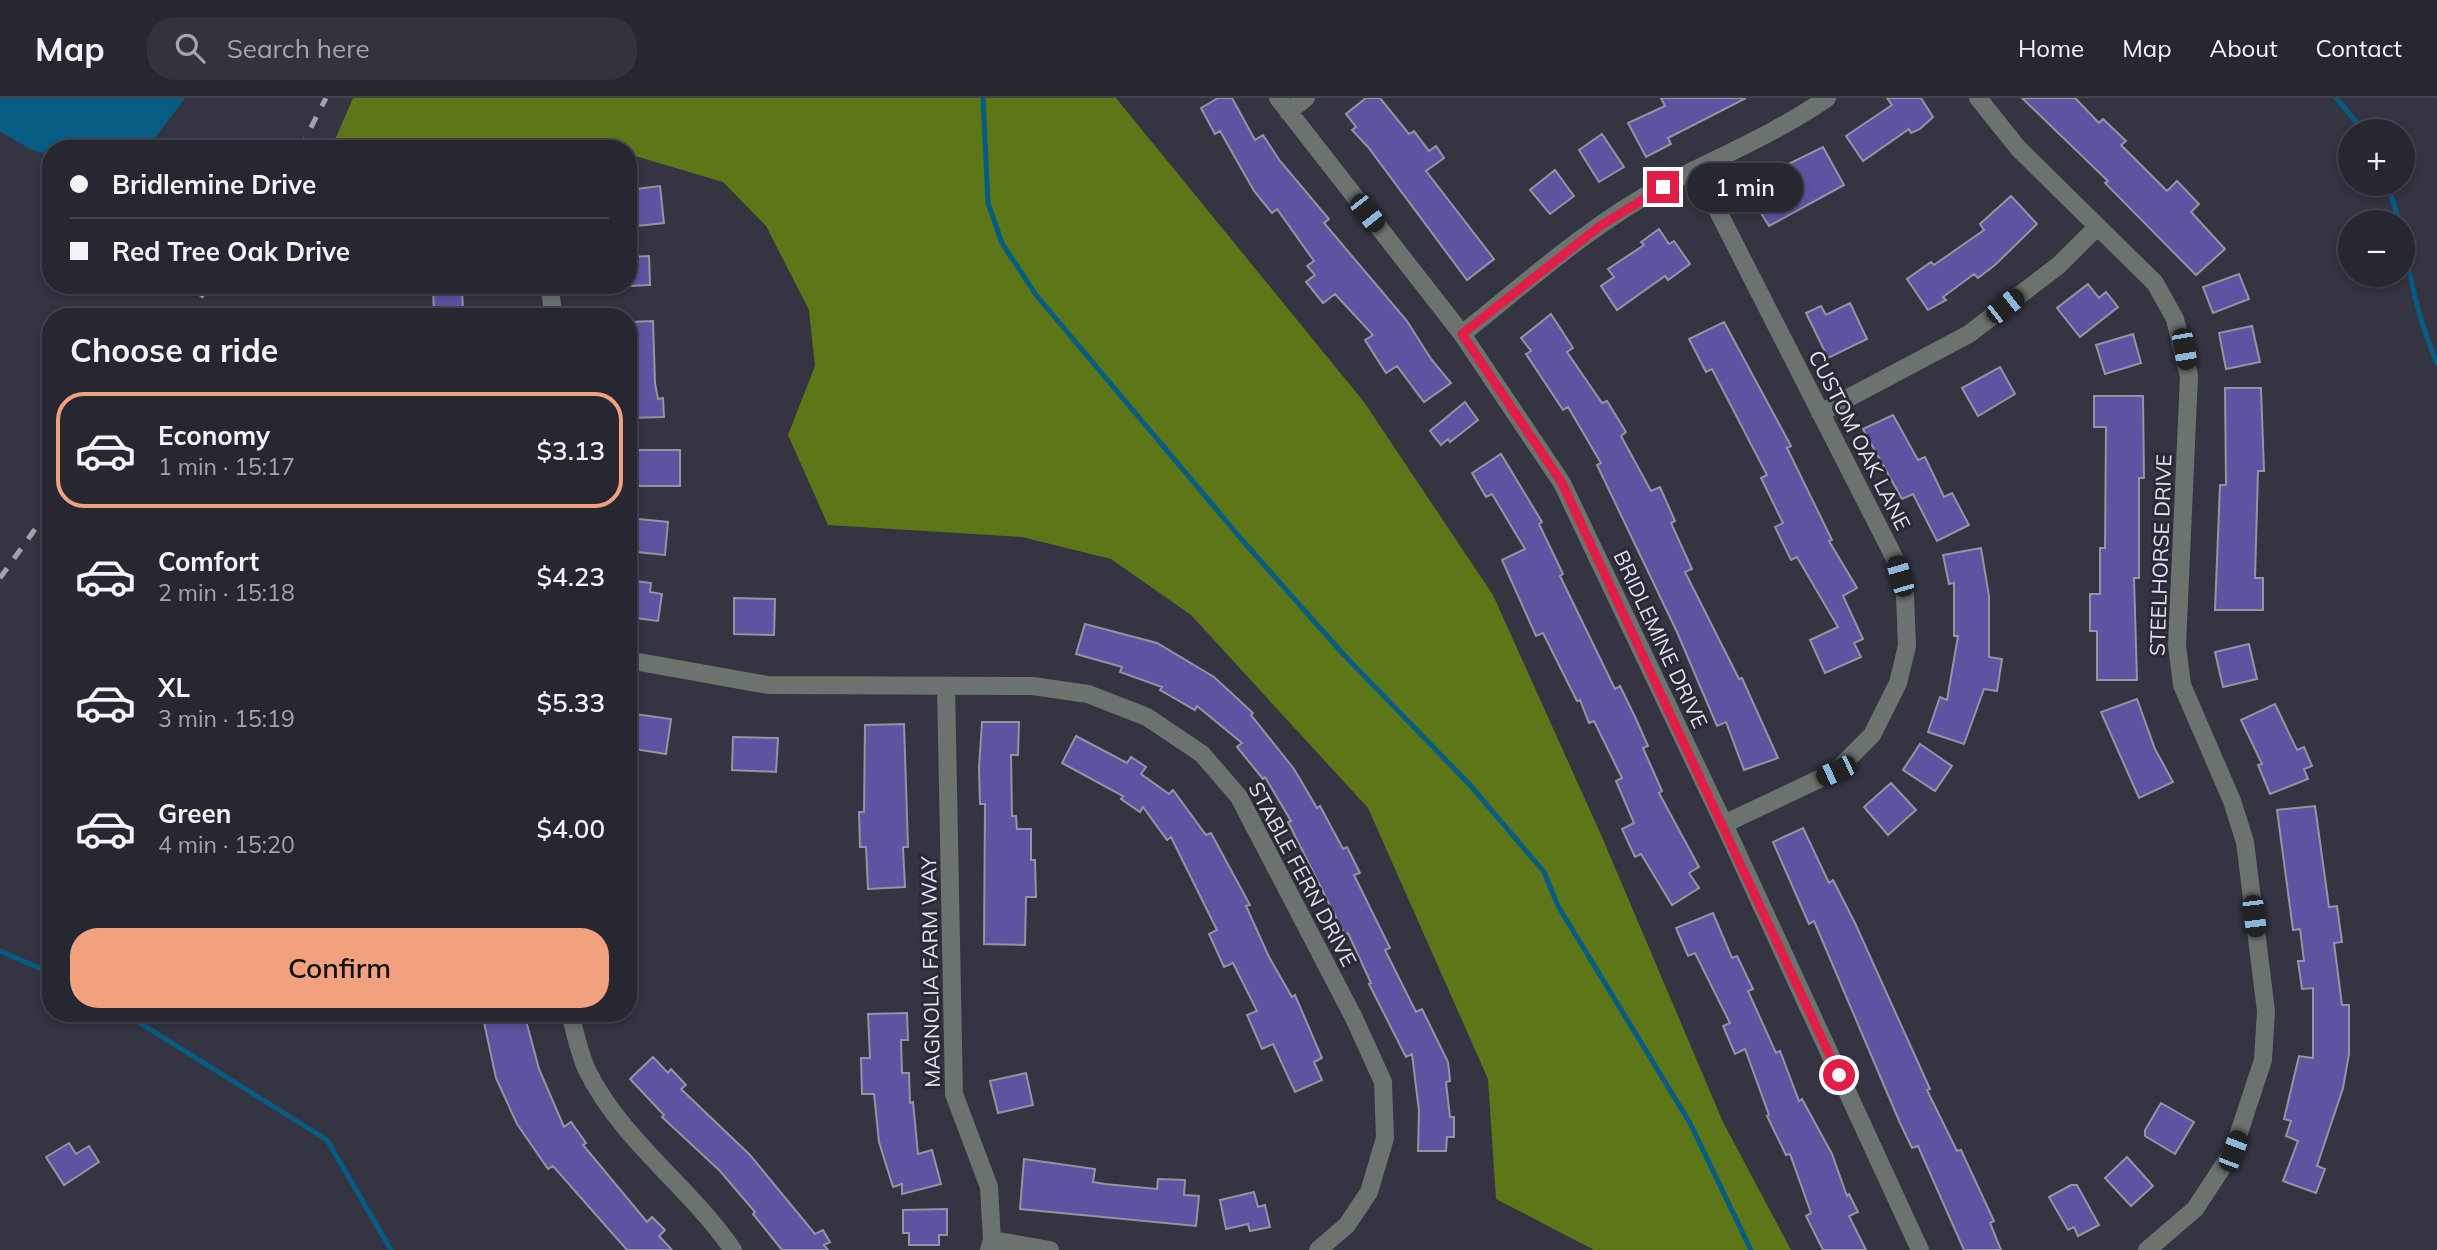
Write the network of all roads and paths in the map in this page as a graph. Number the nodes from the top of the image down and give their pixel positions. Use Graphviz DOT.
graph roads {
  1 [pos="1307,98"];
  2 [pos="1827,98"];
  3 [pos="1979,98"];
  4 [pos="1283,105"];
  5 [pos="1697,170"];
  6 [pos="2096,228"];
  7 [pos="1462,334"];
  8 [pos="1820,413"];
  9 [pos="637,662"];
  10 [pos="946,686"];
  11 [pos="1724,824"];
  12 [pos="573,1022"];
  13 [pos="991,1245"];
  14 [pos="733,1250"];
  15 [pos="1050,1250"];
  16 [pos="1318,1250"];
  17 [pos="1920,1250"];
  18 [pos="2147,1250"];
  1 -- 4 [label="street"];
  2 -- 5 [label="street"];
  3 -- 6 [label="street, STEELHORSE DRIVE"];
  4 -- 7 [label="street, BRIDLEMINE DRIVE"];
  5 -- 7 [label="street"];
  5 -- 8 [label="street, CUSTOM OAK LANE"];
  6 -- 8 [label="street"];
  6 -- 18 [label="street, STEELHORSE DRIVE"];
  7 -- 11 [label="street, BRIDLEMINE DRIVE"];
  8 -- 11 [label="street, CUSTOM OAK LANE"];
  9 -- 10 [label="street, STABLE FERN DRIVE"];
  10 -- 13 [label="street, MAGNOLIA FARM WAY"];
  10 -- 16 [label="street, STABLE FERN DRIVE"];
  11 -- 17 [label="street, BRIDLEMINE DRIVE"];
  12 -- 14 [label="street"];
  13 -- 15 [label="street"];
}
